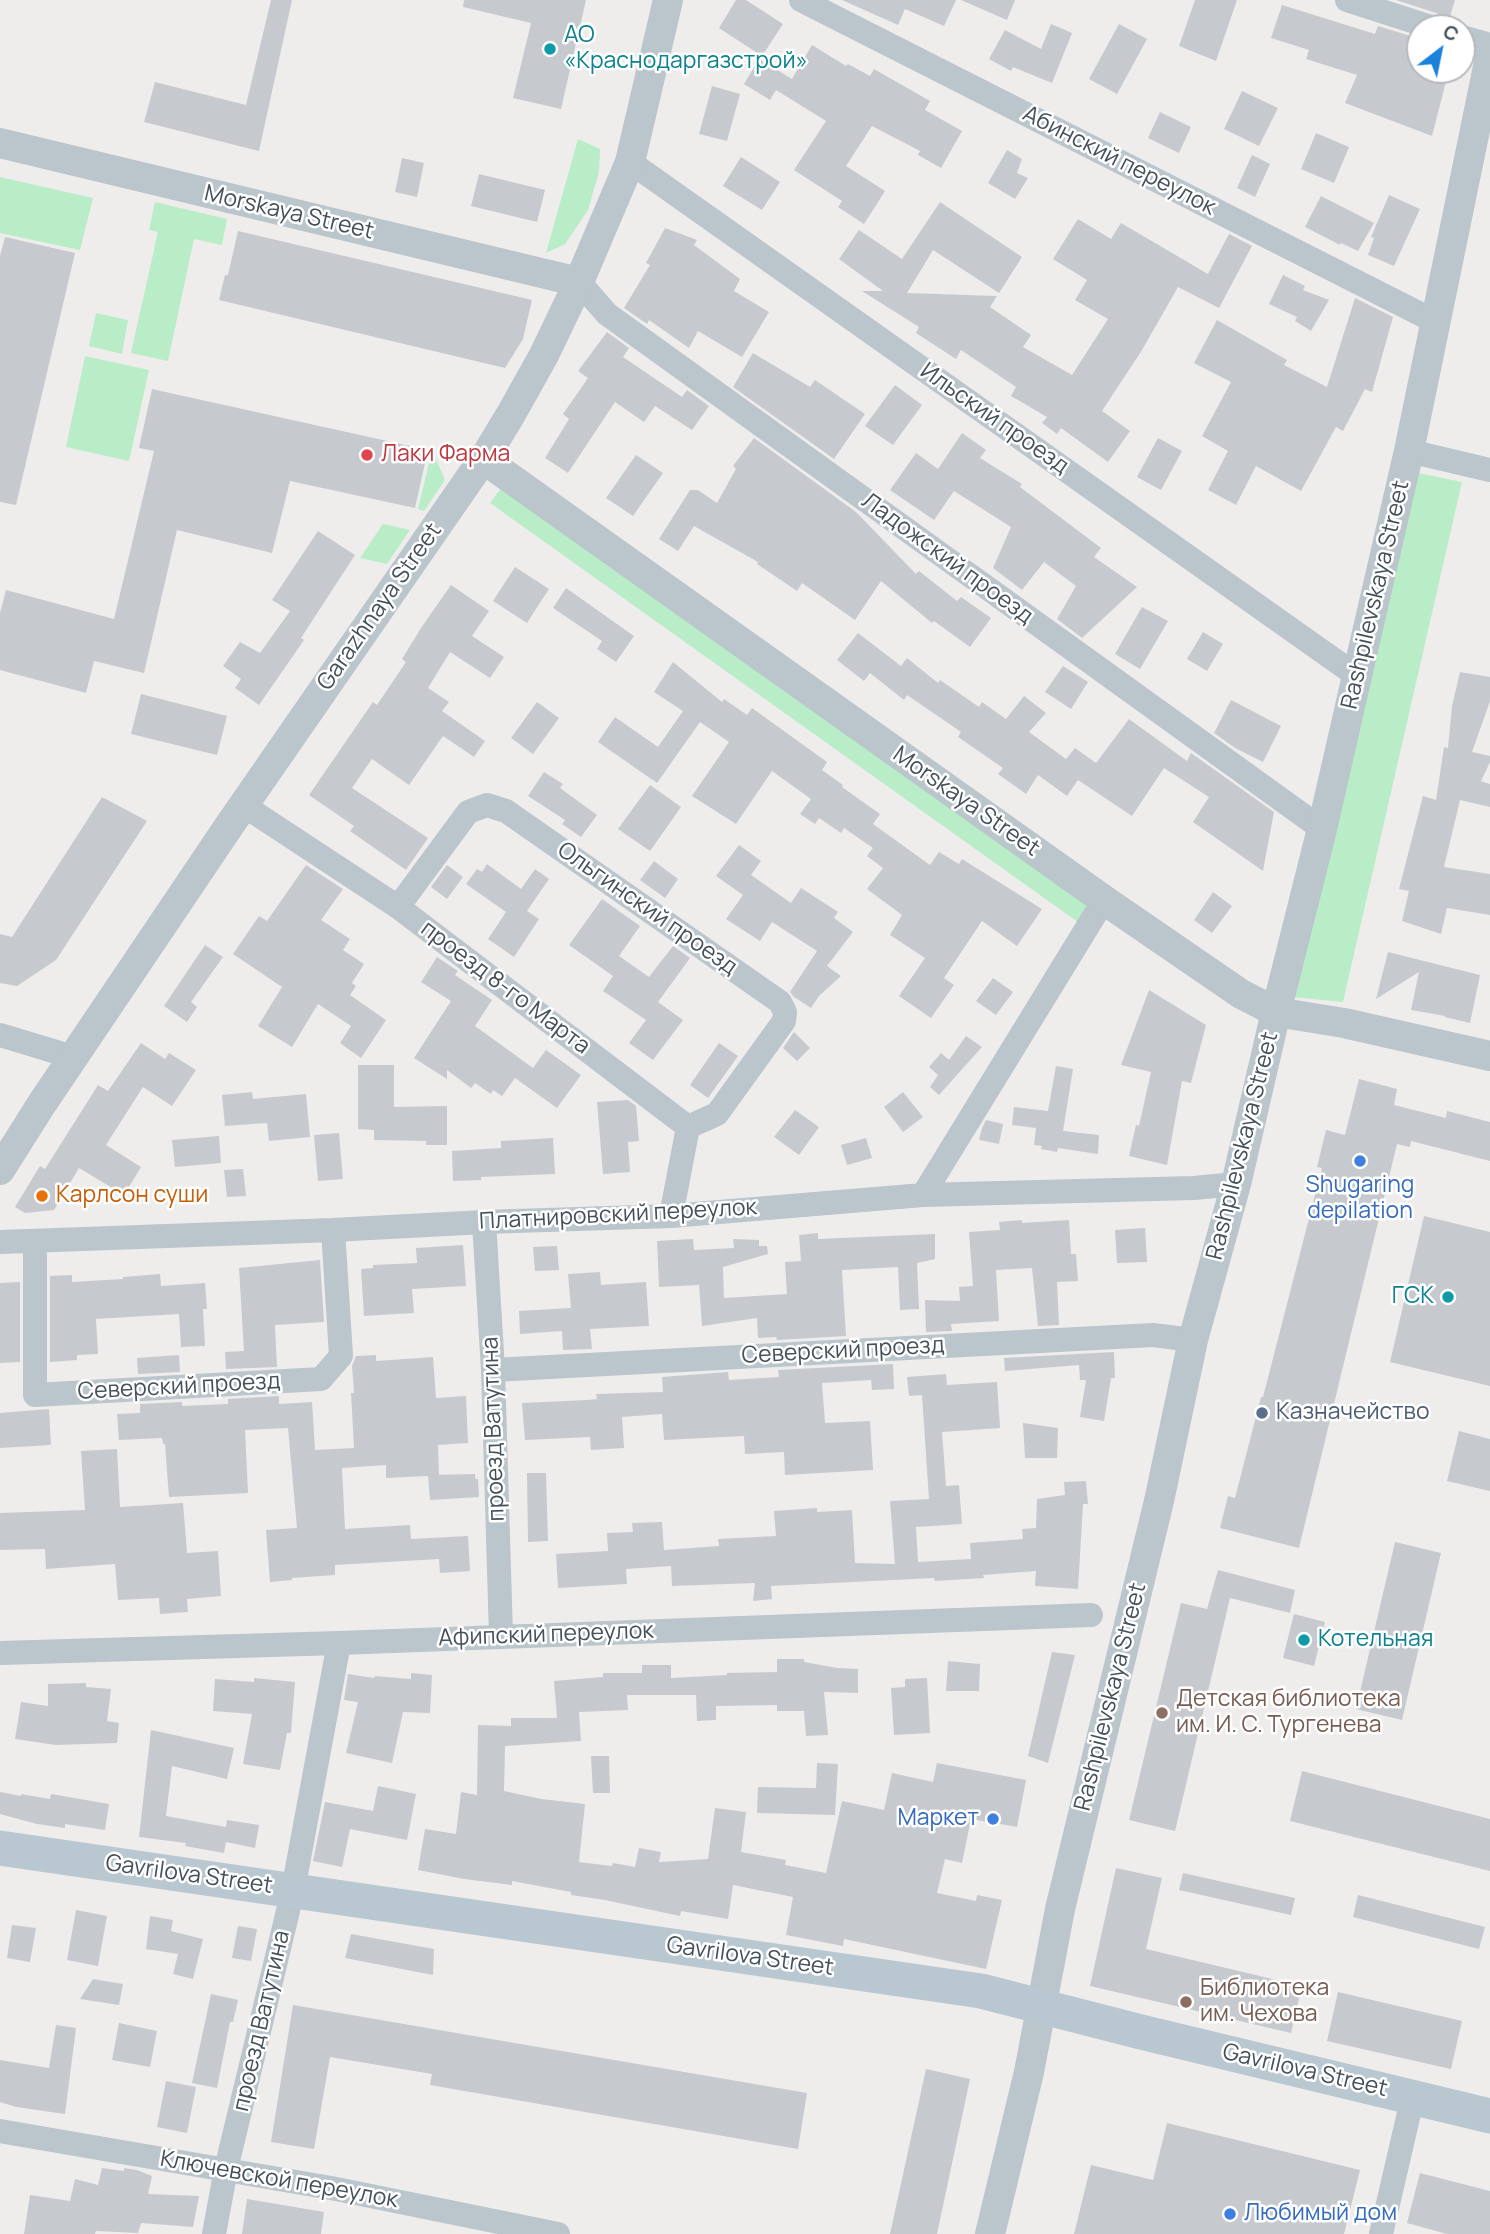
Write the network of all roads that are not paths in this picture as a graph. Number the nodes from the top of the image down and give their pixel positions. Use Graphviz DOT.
graph roads {
  1 [pos="668,0"];
  2 [pos="801,0"];
  3 [pos="1346,0"];
  4 [pos="1406,19"];
  5 [pos="1490,57"];
  6 [pos="0,143"];
  7 [pos="630,162"];
  8 [pos="579,282"];
  9 [pos="1436,322"];
  10 [pos="1409,451"];
  11 [pos="482,458"];
  12 [pos="1490,470"];
  13 [pos="1357,676"];
  14 [pos="243,805"];
  15 [pos="1322,829"];
  16 [pos="1104,900"];
  17 [pos="398,907"];
  18 [pos="1276,1012"];
  19 [pos="0,1035"];
  20 [pos="1490,1056"];
  21 [pos="73,1057"];
  22 [pos="688,1127"];
  23 [pos="0,1170"];
  24 [pos="1236,1184"];
  25 [pos="923,1195"];
  26 [pos="671,1216"];
  27 [pos="484,1222"];
  28 [pos="333,1230"];
  29 [pos="34,1241"];
  30 [pos="0,1242"];
  31 [pos="1193,1340"];
  32 [pos="493,1370"];
  33 [pos="1091,1615"];
  34 [pos="501,1636"];
  35 [pos="339,1643"];
  36 [pos="0,1653"];
  37 [pos="0,1849"];
  38 [pos="293,1890"];
  39 [pos="1041,2006"];
  40 [pos="1413,2096"];
  41 [pos="1490,2116"];
  42 [pos="0,2132"];
  43 [pos="226,2169"];
  44 [pos="510,2230"];
  45 [pos="214,2234"];
  46 [pos="558,2234"];
  47 [pos="990,2234"];
  48 [pos="1381,2234"];
  1 -- 7 [label="street, Garazhnaya Street"];
  2 -- 9 [label="street, Абинский переулок"];
  3 -- 4 [label="street"];
  5 -- 9 [label="street, Rashpilevskaya Street"];
  6 -- 8 [label="street, Morskaya Street"];
  7 -- 8 [label="street, Garazhnaya Street"];
  7 -- 13 [label="street, Ильский проезд"];
  8 -- 11 [label="street, Garazhnaya Street"];
  8 -- 15 [label="street, Ладожский проезд"];
  9 -- 10 [label="street, Rashpilevskaya Street"];
  10 -- 12 [label="street"];
  10 -- 13 [label="street, Rashpilevskaya Street"];
  11 -- 14 [label="street, Garazhnaya Street"];
  11 -- 16 [label="street, Morskaya Street"];
  13 -- 15 [label="street, Rashpilevskaya Street"];
  14 -- 17 [label="street, проезд 8-го Марта"];
  14 -- 21 [label="street, Garazhnaya Street"];
  15 -- 18 [label="street, Rashpilevskaya Street"];
  16 -- 18 [label="street, Morskaya Street"];
  16 -- 25 [label="street"];
  17 -- 22 [label="street, проезд 8-го Марта"];
  17 -- 22 [label="street, Ольгинский проезд"];
  18 -- 20 [label="street, Morskaya Street"];
  18 -- 24 [label="street, Rashpilevskaya Street"];
  19 -- 21 [label="street"];
  21 -- 23 [label="street, Garazhnaya Street"];
  22 -- 26 [label="street"];
  24 -- 25 [label="street, Платнировский переулок"];
  24 -- 31 [label="street, Rashpilevskaya Street"];
  25 -- 26 [label="street, Платнировский переулок"];
  26 -- 27 [label="street, Платнировский переулок"];
  27 -- 28 [label="street, Платнировский переулок"];
  27 -- 32 [label="street, проезд Ватутина"];
  28 -- 29 [label="street, Платнировский переулок"];
  28 -- 29 [label="street, Северский проезд"];
  29 -- 30 [label="street, Платнировский переулок"];
  31 -- 32 [label="street, Северский проезд"];
  31 -- 39 [label="street, Rashpilevskaya Street"];
  32 -- 34 [label="street, проезд Ватутина"];
  33 -- 34 [label="street, Афипский переулок"];
  34 -- 35 [label="street, Афипский переулок"];
  35 -- 36 [label="street, Афипский переулок"];
  35 -- 38 [label="street, проезд Ватутина"];
  37 -- 38 [label="main road, Gavrilova Street"];
  38 -- 39 [label="main road, Gavrilova Street"];
  38 -- 43 [label="street, проезд Ватутина"];
  39 -- 40 [label="main road, Gavrilova Street"];
  39 -- 47 [label="street, Rashpilevskaya Street"];
  40 -- 41 [label="main road, Gavrilova Street"];
  40 -- 48 [label="street"];
  42 -- 43 [label="street, Ключевской переулок"];
  43 -- 44 [label="street, Ключевской переулок"];
  43 -- 45 [label="street, проезд Ватутина"];
  44 -- 46 [label="street, Ключевской переулок"];
}
